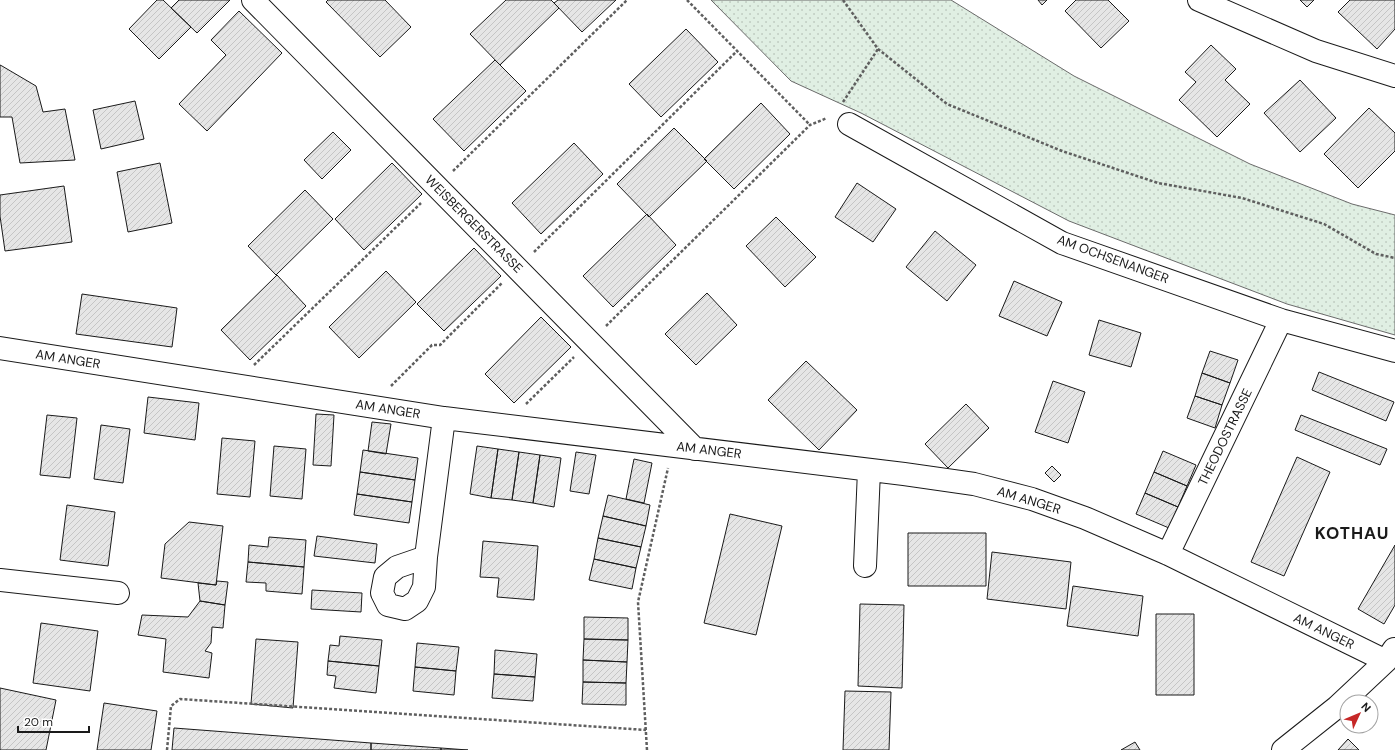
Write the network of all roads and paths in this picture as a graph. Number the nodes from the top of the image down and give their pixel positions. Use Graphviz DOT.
graph roads {
  1 [pos="253,0"];
  2 [pos="687,0"];
  3 [pos="843,0"];
  4 [pos="1199,0"];
  5 [pos="878,50"];
  6 [pos="737,51"];
  7 [pos="1395,76"];
  8 [pos="841,120"];
  9 [pos="810,125"];
  10 [pos="1395,258"];
  11 [pos="517,268"];
  12 [pos="1281,320"];
  13 [pos="590,342"];
  14 [pos="0,348"];
  15 [pos="1395,351"];
  16 [pos="387,409"];
  17 [pos="444,418"];
  18 [pos="514,426"];
  19 [pos="673,446"];
  20 [pos="695,449"];
  21 [pos="869,470"];
  22 [pos="1168,554"];
  23 [pos="426,558"];
  24 [pos="865,566"];
  25 [pos="0,580"];
  26 [pos="118,593"];
  27 [pos="1391,655"];
  28 [pos="646,730"];
  29 [pos="167,750"];
  30 [pos="647,750"];
  31 [pos="1283,750"];
  1 -- 11 [label="street, WEISBERGERSTRASSE"];
  2 -- 6 [label="path"];
  3 -- 5 [label="path"];
  4 -- 7 [label="street"];
  5 -- 8 [label="path"];
  5 -- 10 [label="path"];
  6 -- 9 [label="path"];
  6 -- 11 [label="path"];
  8 -- 9 [label="path"];
  8 -- 12 [label="street, AM OCHSENANGER"];
  9 -- 13 [label="path"];
  11 -- 13 [label="street, WEISBERGERSTRASSE"];
  11 -- 16 [label="path"];
  12 -- 15 [label="street, AM OCHSENANGER"];
  12 -- 22 [label="street, THEODOSTRASSE"];
  13 -- 18 [label="path"];
  13 -- 20 [label="street, WEISBERGERSTRASSE"];
  14 -- 16 [label="street, AM ANGER"];
  16 -- 17 [label="street, AM ANGER"];
  17 -- 18 [label="street, AM ANGER"];
  17 -- 23 [label="street"];
  18 -- 19 [label="street, AM ANGER"];
  19 -- 20 [label="street, AM ANGER"];
  19 -- 28 [label="path"];
  20 -- 21 [label="street, AM ANGER"];
  21 -- 22 [label="street, AM ANGER"];
  21 -- 24 [label="street"];
  22 -- 27 [label="street, AM ANGER"];
  25 -- 26 [label="street"];
  27 -- 31 [label="street"];
  28 -- 29 [label="path"];
  28 -- 30 [label="path"];
}
